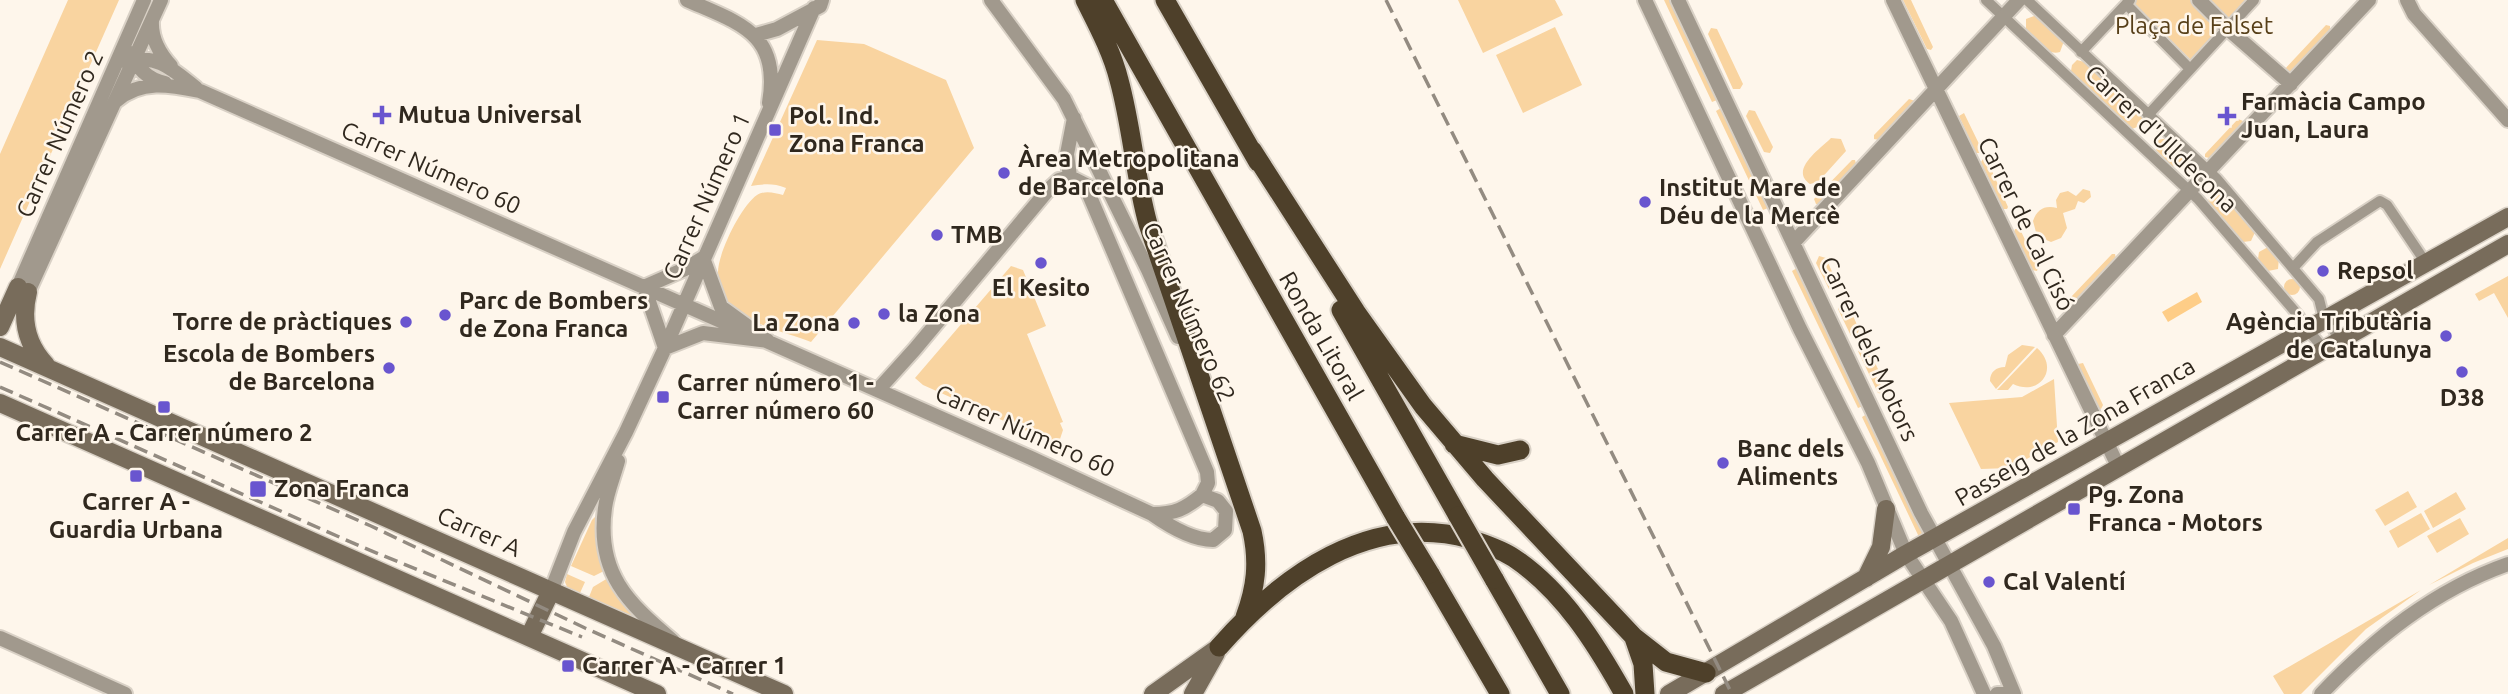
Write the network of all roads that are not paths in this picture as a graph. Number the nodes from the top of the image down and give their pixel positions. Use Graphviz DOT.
graph roads {
  1 [pos="144,0"];
  2 [pos="154,0"];
  3 [pos="161,0"];
  4 [pos="687,0"];
  5 [pos="991,0"];
  6 [pos="1085,0"];
  7 [pos="1103,0"];
  8 [pos="1166,0"];
  9 [pos="1645,0"];
  10 [pos="1678,0"];
  11 [pos="1894,0"];
  12 [pos="1986,0"];
  13 [pos="2199,0"];
  14 [pos="2255,0"];
  15 [pos="2369,0"];
  16 [pos="2407,0"];
  17 [pos="2020,2"];
  18 [pos="2128,2"];
  19 [pos="816,3"];
  20 [pos="2004,17"];
  21 [pos="152,21"];
  22 [pos="2228,29"];
  23 [pos="756,35"];
  24 [pos="2081,52"];
  25 [pos="139,66"];
  26 [pos="2190,69"];
  27 [pos="174,78"];
  28 [pos="2291,84"];
  29 [pos="1936,89"];
  30 [pos="116,101"];
  31 [pos="97,109"];
  32 [pos="2148,115"];
  33 [pos="1074,118"];
  34 [pos="2508,120"];
  35 [pos="766,121"];
  36 [pos="1252,150"];
  37 [pos="2208,172"];
  38 [pos="1070,177"];
  39 [pos="1085,185"];
  40 [pos="1107,185"];
  41 [pos="2194,188"];
  42 [pos="2508,217"];
  43 [pos="1794,243"];
  44 [pos="2508,244"];
  45 [pos="2422,257"];
  46 [pos="703,258"];
  47 [pos="2294,267"];
  48 [pos="644,287"];
  49 [pos="15,295"];
  50 [pos="683,305"];
  51 [pos="2326,318"];
  52 [pos="0,327"];
  53 [pos="2307,330"];
  54 [pos="2054,335"];
  55 [pos="2340,340"];
  56 [pos="768,341"];
  57 [pos="0,347"];
  58 [pos="665,348"];
  59 [pos="2324,349"];
  60 [pos="51,370"];
  61 [pos="878,390"];
  62 [pos="0,403"];
  63 [pos="1215,427"];
  64 [pos="626,432"];
  65 [pos="2105,442"];
  66 [pos="1454,444"];
  67 [pos="1520,450"];
  68 [pos="2118,466"];
  69 [pos="1202,495"];
  70 [pos="1886,509"];
  71 [pos="1152,514"];
  72 [pos="1935,540"];
  73 [pos="1906,554"];
  74 [pos="1948,564"];
  75 [pos="2508,564"];
  76 [pos="1866,578"];
  77 [pos="1922,579"];
  78 [pos="551,591"];
  79 [pos="1245,617"];
  80 [pos="529,637"];
  81 [pos="1634,637"];
  82 [pos="0,638"];
  83 [pos="1219,647"];
  84 [pos="682,648"];
  85 [pos="1706,673"];
  86 [pos="1559,692"];
  87 [pos="125,694"];
  88 [pos="657,694"];
  89 [pos="784,694"];
  90 [pos="1153,694"];
  91 [pos="1193,694"];
  92 [pos="1500,694"];
  93 [pos="1624,694"];
  94 [pos="1644,694"];
  95 [pos="1669,694"];
  96 [pos="1724,694"];
  97 [pos="1984,694"];
  98 [pos="1997,694"];
  99 [pos="2003,694"];
  100 [pos="2014,694"];
  101 [pos="2321,694"];
  1 -- 31 [label="street, Carrer Número 2"];
  2 -- 25 [label="street, Carrer Número 2"];
  3 -- 21 [label="street, Carrer Número 2"];
  4 -- 23 [label="street"];
  5 -- 33 [label="street, Carrer Número 62"];
  6 -- 63 [label="highway"];
  7 -- 92 [label="highway, Ronda Litoral, bridge"];
  8 -- 36 [label="highway, Ronda Litoral"];
  9 -- 70 [label="street, Carrer dels Motors"];
  10 -- 43 [label="street, Carrer dels Motors"];
  11 -- 29 [label="street, Carrer de Cal Cisó"];
  12 -- 20 [label="street, Carrer d'Ulldecona"];
  13 -- 22 [label="street"];
  14 -- 22 [label="street"];
  15 -- 28 [label="street"];
  16 -- 34 [label="street"];
  17 -- 20 [label="street"];
  17 -- 24 [label="street, Carrer d'Ulldecona"];
  18 -- 24 [label="street"];
  18 -- 26 [label="street"];
  19 -- 23 [label="street"];
  19 -- 35 [label="street, Carrer Número 1"];
  20 -- 29 [label="street"];
  20 -- 41 [label="street, Carrer d'Ulldecona"];
  21 -- 25 [label="street, Carrer Número 2"];
  21 -- 27 [label="street"];
  22 -- 26 [label="street"];
  22 -- 28 [label="street"];
  23 -- 35 [label="street"];
  24 -- 32 [label="street, Carrer d'Ulldecona"];
  25 -- 27 [label="street, Carrer Número 60"];
  25 -- 30 [label="street, Carrer Número 2"];
  25 -- 31 [label="street"];
  26 -- 32 [label="street"];
  27 -- 30 [label="street, Carrer Número 60"];
  27 -- 48 [label="street, Carrer Número 60"];
  28 -- 37 [label="street"];
  29 -- 43 [label="street"];
  29 -- 54 [label="street, Carrer de Cal Cisó"];
  30 -- 49 [label="street, Carrer Número 2"];
  31 -- 49 [label="street, Carrer Número 2"];
  32 -- 37 [label="street, Carrer d'Ulldecona"];
  33 -- 38 [label="street"];
  33 -- 40 [label="street, Carrer Número 62"];
  35 -- 46 [label="street, Carrer Número 1"];
  36 -- 66 [label="highway"];
  36 -- 86 [label="highway, Ronda Litoral, bridge"];
  37 -- 41 [label="street"];
  37 -- 47 [label="street, Carrer d'Ulldecona"];
  38 -- 39 [label="street"];
  38 -- 61 [label="street"];
  39 -- 40 [label="street"];
  39 -- 69 [label="street"];
  40 -- 63 [label="street, Carrer Número 62"];
  41 -- 53 [label="street, Carrer d'Ulldecona"];
  41 -- 54 [label="street"];
  42 -- 51 [label="main road, Passeig de la Zona Franca"];
  43 -- 72 [label="street, Carrer dels Motors"];
  44 -- 55 [label="main road, Passeig de la Zona Franca"];
  45 -- 47 [label="street"];
  46 -- 48 [label="street"];
  46 -- 50 [label="street, Carrer Número 1"];
  46 -- 56 [label="street, Carrer Número 60"];
  47 -- 51 [label="street, Carrer d'Ulldecona"];
  48 -- 50 [label="street, Carrer Número 60"];
  48 -- 58 [label="street"];
  49 -- 52 [label="main road"];
  49 -- 60 [label="main road"];
  50 -- 56 [label="street, Carrer Número 60"];
  50 -- 58 [label="street, Carrer Número 1"];
  51 -- 53 [label="main road, Passeig de la Zona Franca"];
  51 -- 55 [label="street, Carrer d'Ulldecona"];
  53 -- 59 [label="street, Carrer d'Ulldecona"];
  53 -- 65 [label="main road, Passeig de la Zona Franca"];
  54 -- 65 [label="street, Carrer de Cal Cisó"];
  55 -- 59 [label="main road, Passeig de la Zona Franca"];
  56 -- 58 [label="street, Carrer Número 60"];
  56 -- 61 [label="street, Carrer Número 60"];
  57 -- 60 [label="main road, Carrer A"];
  58 -- 64 [label="street, Carrer Número 1"];
  59 -- 68 [label="main road, Passeig de la Zona Franca"];
  60 -- 78 [label="main road, Carrer A"];
  61 -- 71 [label="street, Carrer Número 60"];
  62 -- 80 [label="main road"];
  63 -- 79 [label="highway"];
  64 -- 78 [label="street, Carrer Número 1"];
  64 -- 84 [label="street"];
  65 -- 68 [label="street, Carrer de Cal Cisó"];
  65 -- 72 [label="main road, Passeig de la Zona Franca"];
  66 -- 67 [label="highway"];
  66 -- 81 [label="highway"];
  68 -- 74 [label="main road, Passeig de la Zona Franca"];
  69 -- 71 [label="street"];
  69 -- 71 [label="street, Carrer Número 60"];
  70 -- 73 [label="street, Carrer dels Motors"];
  70 -- 76 [label="main road"];
  72 -- 73 [label="main road, Passeig de la Zona Franca"];
  72 -- 74 [label="street, Carrer dels Motors"];
  73 -- 76 [label="main road, Passeig de la Zona Franca"];
  73 -- 77 [label="street, Carrer dels Motors"];
  74 -- 77 [label="main road, Passeig de la Zona Franca"];
  74 -- 100 [label="street, Carrer dels Motors"];
  75 -- 101 [label="street"];
  76 -- 85 [label="main road, Passeig de la Zona Franca"];
  77 -- 96 [label="main road, Passeig de la Zona Franca"];
  77 -- 97 [label="street, Carrer dels Motors"];
  78 -- 80 [label="main road"];
  78 -- 84 [label="main road, Carrer A"];
  79 -- 83 [label="highway"];
  79 -- 93 [label="highway"];
  80 -- 88 [label="main road"];
  81 -- 85 [label="highway"];
  81 -- 94 [label="highway"];
  82 -- 87 [label="street"];
  83 -- 90 [label="main road"];
  83 -- 91 [label="main road"];
  84 -- 89 [label="main road, Carrer A"];
  85 -- 95 [label="main road, Passeig de la Zona Franca"];
  98 -- 99 [label="street"];
}
